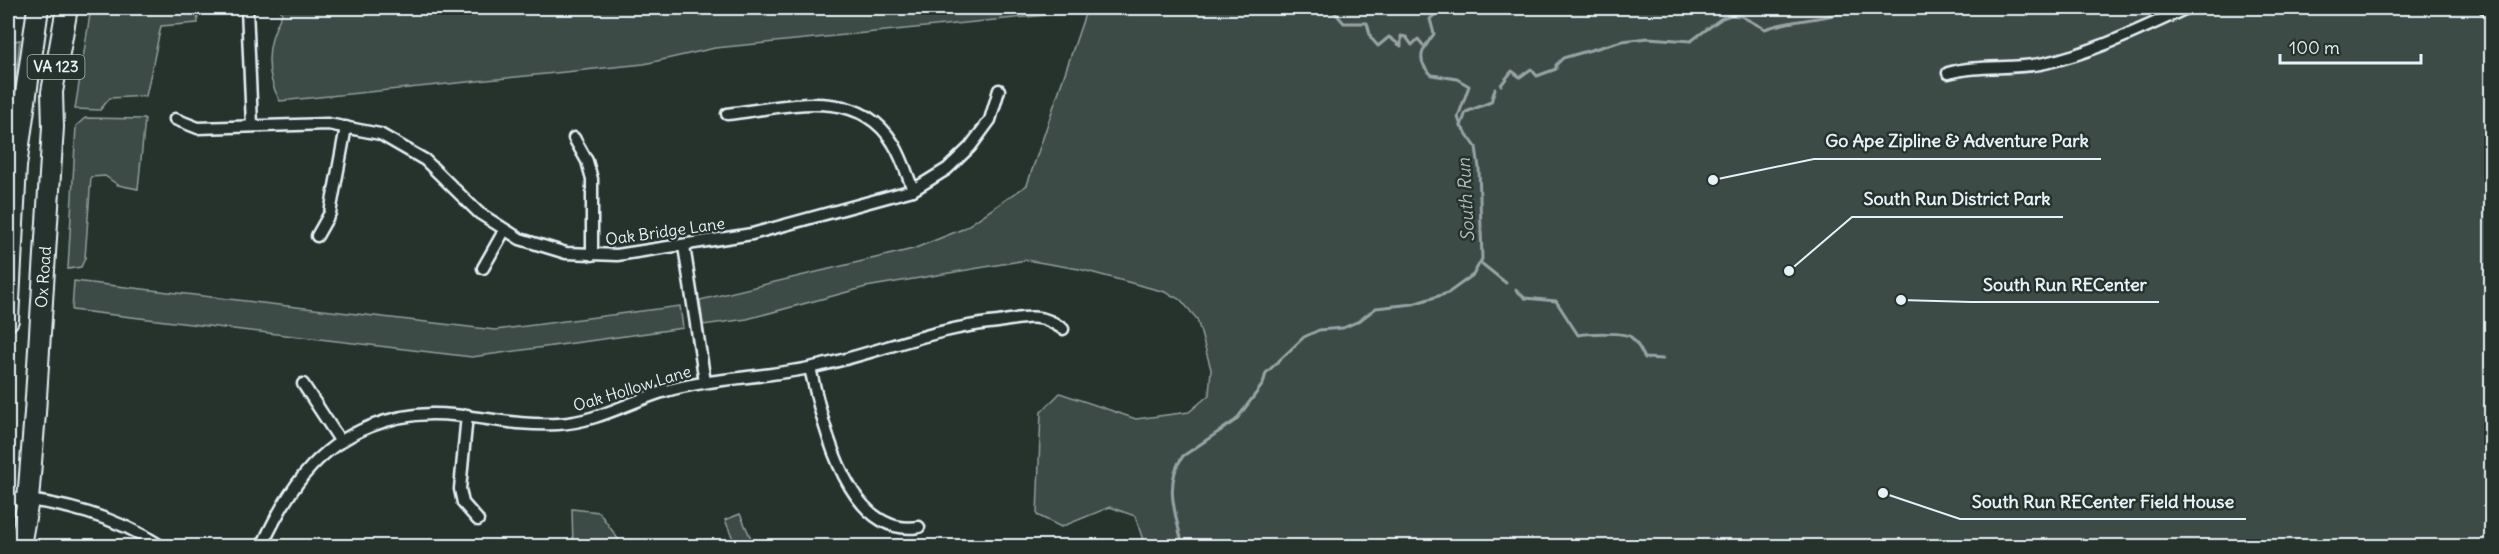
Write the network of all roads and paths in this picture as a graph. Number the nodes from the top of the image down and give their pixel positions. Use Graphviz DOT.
graph roads {
  1 [pos="38,8"];
  2 [pos="67,8"];
  3 [pos="247,8"];
  4 [pos="2187,8"];
  5 [pos="2485,8"];
  6 [pos="2492,12"];
  7 [pos="1948,73"];
  8 [pos="999,90"];
  9 [pos="727,114"];
  10 [pos="175,118"];
  11 [pos="252,125"];
  12 [pos="346,127"];
  13 [pos="574,138"];
  14 [pos="913,190"];
  15 [pos="504,231"];
  16 [pos="317,236"];
  17 [pos="684,246"];
  18 [pos="592,255"];
  19 [pos="483,268"];
  20 [pos="8,320"];
  21 [pos="1063,328"];
  22 [pos="810,368"];
  23 [pos="705,382"];
  24 [pos="303,384"];
  25 [pos="467,415"];
  26 [pos="341,442"];
  27 [pos="8,498"];
  28 [pos="28,500"];
  29 [pos="478,520"];
  30 [pos="919,527"];
  31 [pos="20,546"];
  32 [pos="162,546"];
  33 [pos="262,546"];
  1 -- 20 [label="highway, Ox Road / VA 123"];
  2 -- 28 [label="highway, Ox Road / VA 123"];
  3 -- 11 [label="street"];
  4 -- 7 [label="street"];
  5 -- 6 [label="street"];
  8 -- 14 [label="street, Oak Bridge Lane"];
  9 -- 14 [label="street"];
  10 -- 11 [label="street, Oak Bridge Lane"];
  11 -- 12 [label="street, Oak Bridge Lane"];
  12 -- 15 [label="street, Oak Bridge Lane"];
  12 -- 16 [label="street"];
  13 -- 18 [label="street"];
  14 -- 17 [label="street, Oak Bridge Lane"];
  15 -- 18 [label="street, Oak Bridge Lane"];
  15 -- 19 [label="street"];
  17 -- 18 [label="street, Oak Bridge Lane"];
  17 -- 23 [label="street"];
  21 -- 22 [label="street, Oak Hollow Lane"];
  22 -- 23 [label="street, Oak Hollow Lane"];
  22 -- 30 [label="street"];
  23 -- 25 [label="street, Oak Hollow Lane"];
  24 -- 26 [label="street"];
  25 -- 26 [label="street, Oak Hollow Lane"];
  25 -- 29 [label="street"];
  26 -- 33 [label="street, Oak Hollow Lane"];
  27 -- 28 [label="street"];
  28 -- 31 [label="highway, Ox Road / VA 123"];
  28 -- 32 [label="street"];
}
